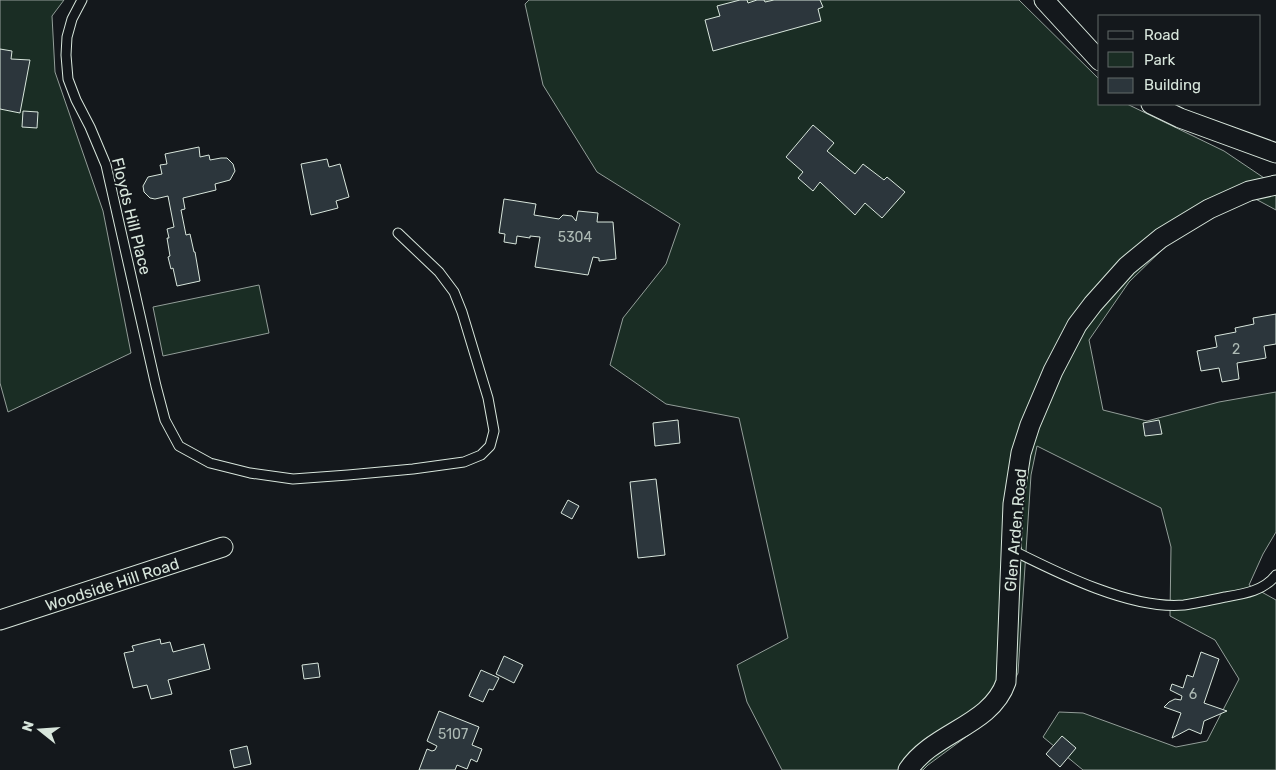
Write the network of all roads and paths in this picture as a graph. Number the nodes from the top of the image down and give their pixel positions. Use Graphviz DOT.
graph roads {
  1 [pos="82,0"];
  2 [pos="1044,0"];
  3 [pos="1098,59"];
  4 [pos="1153,105"];
  5 [pos="1276,153"];
  6 [pos="1276,185"];
  7 [pos="398,233"];
  8 [pos="223,547"];
  9 [pos="1011,550"];
  10 [pos="1276,575"];
  11 [pos="0,620"];
  12 [pos="908,770"];
  1 -- 7 [label="lane, Floyds Hill Place"];
  2 -- 3 [label="street"];
  4 -- 5 [label="street"];
  6 -- 9 [label="street, Glen Arden Road"];
  8 -- 11 [label="street, Woodside Hill Road"];
  9 -- 10 [label="lane"];
  9 -- 12 [label="street, Glen Arden Road"];
}
